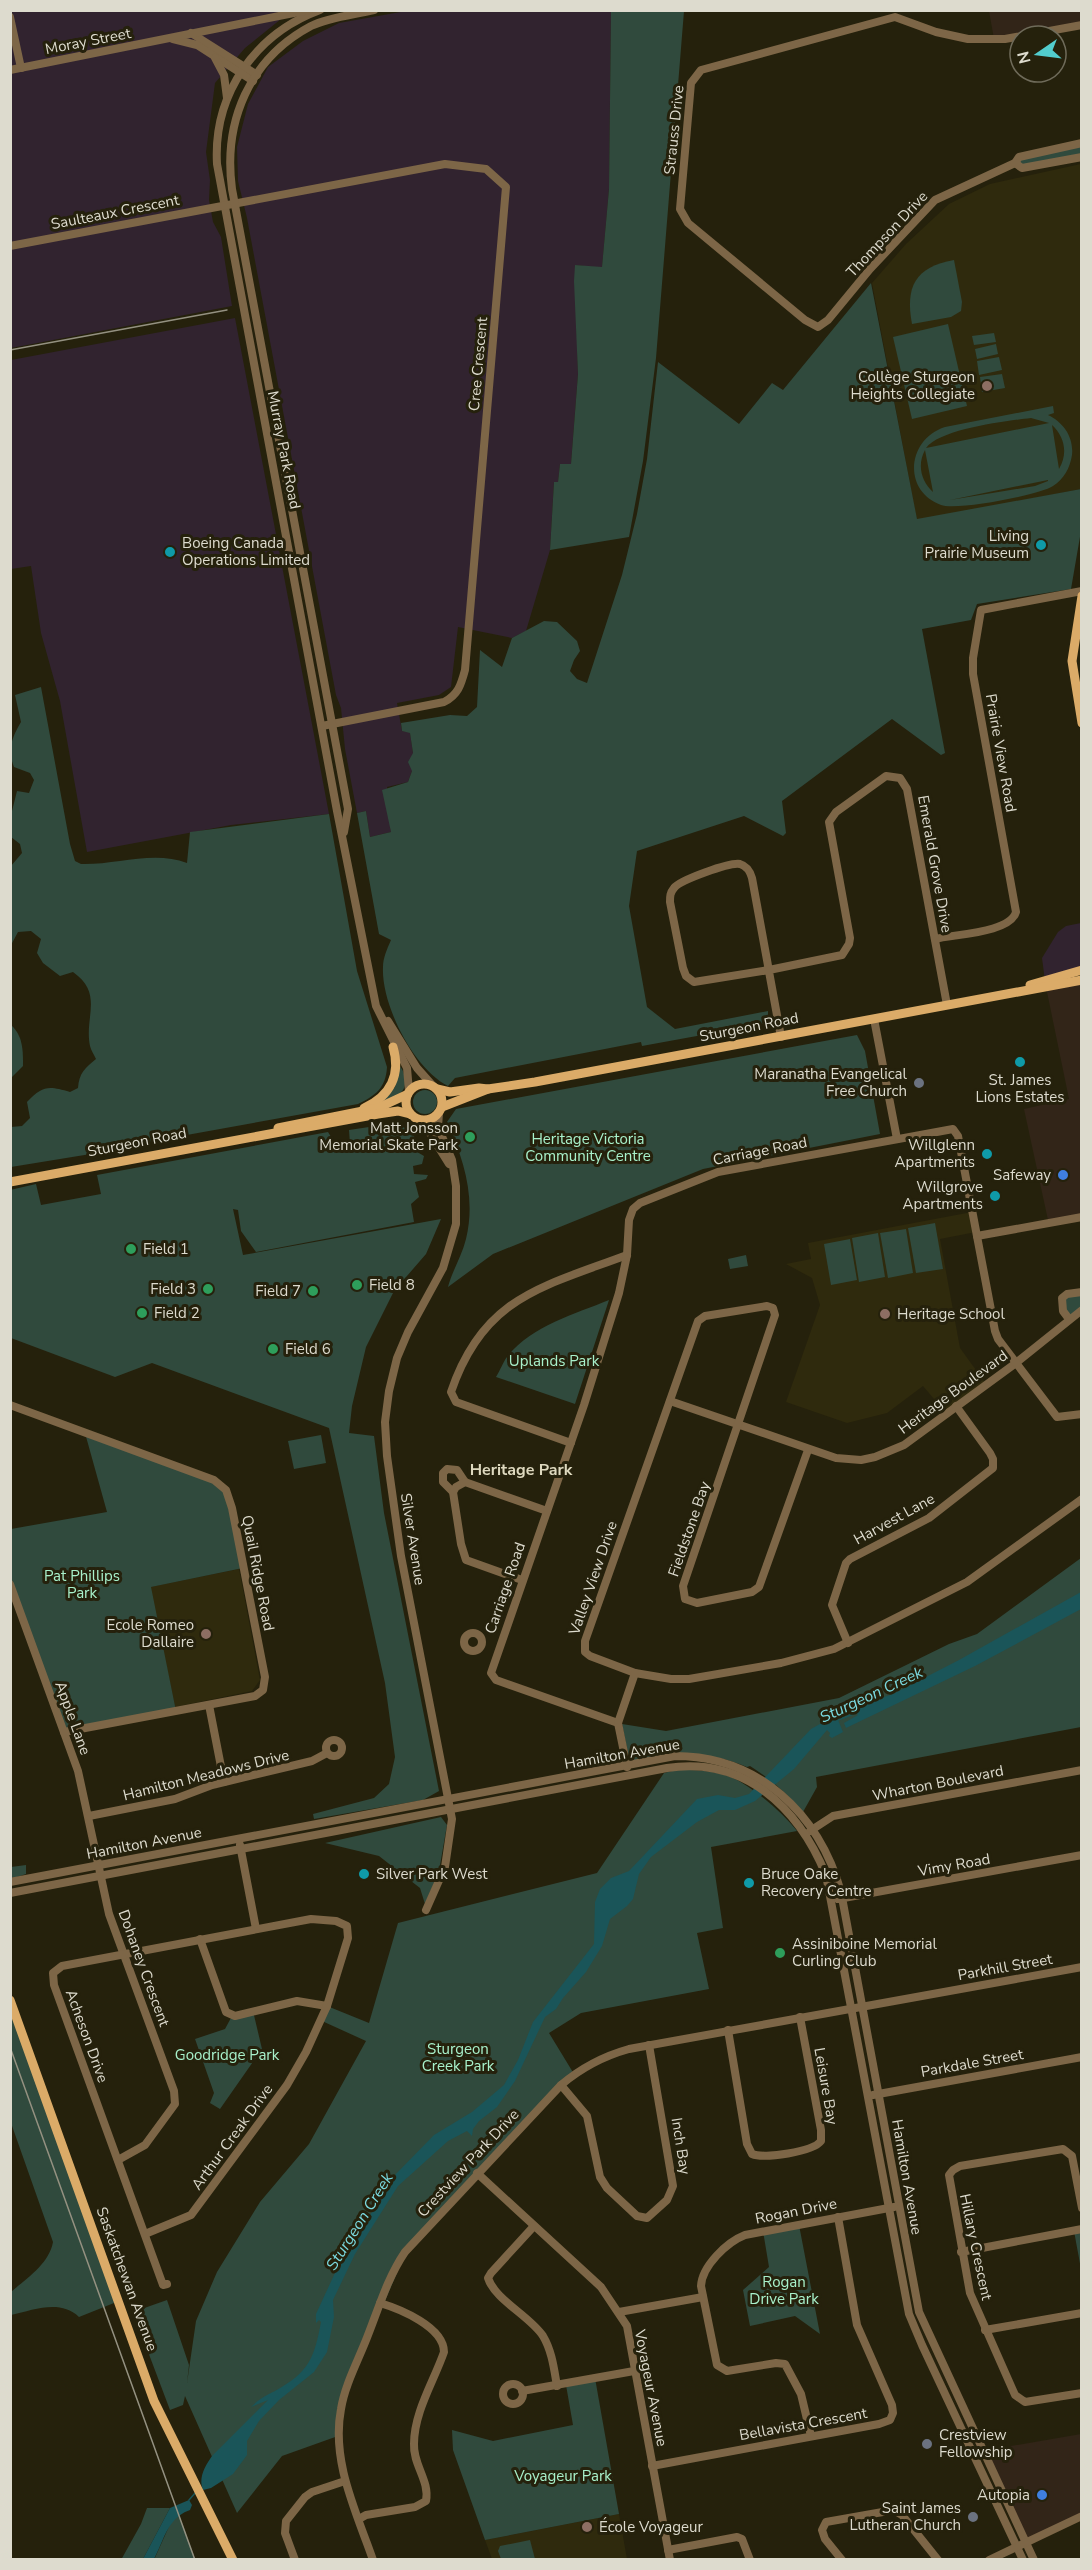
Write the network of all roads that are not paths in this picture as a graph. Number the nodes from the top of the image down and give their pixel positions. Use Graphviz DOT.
graph roads {
  1 [pos="309,10"];
  2 [pos="320,10"];
  3 [pos="374,10"];
  4 [pos="895,14"];
  5 [pos="10,17"];
  6 [pos="1082,25"];
  7 [pos="191,33"];
  8 [pos="171,39"];
  9 [pos="212,55"];
  10 [pos="21,68"];
  11 [pos="242,69"];
  12 [pos="10,70"];
  13 [pos="255,78"];
  14 [pos="227,98"];
  15 [pos="1082,143"];
  16 [pos="1082,157"];
  17 [pos="1015,163"];
  18 [pos="235,203"];
  19 [pos="224,205"];
  20 [pos="10,246"];
  21 [pos="822,325"];
  22 [pos="249,334"];
  23 [pos="262,342"];
  24 [pos="1082,591"];
  25 [pos="1082,596"];
  26 [pos="1082,723"];
  27 [pos="333,724"];
  28 [pos="322,726"];
  29 [pos="344,836"];
  30 [pos="935,939"];
  31 [pos="768,970"];
  32 [pos="1082,970"];
  33 [pos="1082,980"];
  34 [pos="373,987"];
  35 [pos="1014,992"];
  36 [pos="946,1005"];
  37 [pos="874,1019"];
  38 [pos="389,1034"];
  39 [pos="781,1037"];
  40 [pos="393,1047"];
  41 [pos="435,1087"];
  42 [pos="488,1089"];
  43 [pos="409,1092"];
  44 [pos="441,1110"];
  45 [pos="355,1111"];
  46 [pos="412,1116"];
  47 [pos="255,1135"];
  48 [pos="897,1139"];
  49 [pos="455,1179"];
  50 [pos="10,1181"];
  51 [pos="1082,1217"];
  52 [pos="977,1236"];
  53 [pos="627,1255"];
  54 [pos="1082,1292"];
  55 [pos="1082,1310"];
  56 [pos="1070,1319"];
  57 [pos="1016,1363"];
  58 [pos="670,1401"];
  59 [pos="10,1405"];
  60 [pos="956,1406"];
  61 [pos="1082,1414"];
  62 [pos="739,1425"];
  63 [pos="571,1443"];
  64 [pos="808,1450"];
  65 [pos="465,1482"];
  66 [pos="453,1492"];
  67 [pos="1082,1499"];
  68 [pos="547,1511"];
  69 [pos="522,1580"];
  70 [pos="10,1584"];
  71 [pos="848,1643"];
  72 [pos="482,1645"];
  73 [pos="497,1650"];
  74 [pos="635,1673"];
  75 [pos="209,1705"];
  76 [pos="618,1723"];
  77 [pos="64,1732"];
  78 [pos="327,1753"];
  79 [pos="626,1765"];
  80 [pos="1082,1770"];
  81 [pos="628,1774"];
  82 [pos="746,1775"];
  83 [pos="224,1782"];
  84 [pos="777,1796"];
  85 [pos="449,1799"];
  86 [pos="451,1809"];
  87 [pos="89,1816"];
  88 [pos="813,1829"];
  89 [pos="805,1834"];
  90 [pos="239,1839"];
  91 [pos="241,1849"];
  92 [pos="1082,1855"];
  93 [pos="99,1865"];
  94 [pos="101,1876"];
  95 [pos="10,1882"];
  96 [pos="10,1893"];
  97 [pos="843,1899"];
  98 [pos="832,1900"];
  99 [pos="426,1910"];
  100 [pos="347,1926"];
  101 [pos="256,1929"];
  102 [pos="200,1940"];
  103 [pos="124,1954"];
  104 [pos="1082,1967"];
  105 [pos="10,2000"];
  106 [pos="327,2006"];
  107 [pos="862,2007"];
  108 [pos="853,2009"];
  109 [pos="800,2018"];
  110 [pos="728,2030"];
  111 [pos="650,2045"];
  112 [pos="1082,2057"];
  113 [pos="561,2085"];
  114 [pos="878,2094"];
  115 [pos="868,2096"];
  116 [pos="118,2160"];
  117 [pos="477,2173"];
  118 [pos="898,2206"];
  119 [pos="889,2208"];
  120 [pos="1082,2208"];
  121 [pos="838,2217"];
  122 [pos="534,2226"];
  123 [pos="1082,2229"];
  124 [pos="145,2234"];
  125 [pos="961,2252"];
  126 [pos="167,2284"];
  127 [pos="703,2297"];
  128 [pos="380,2303"];
  129 [pos="619,2312"];
  130 [pos="1082,2313"];
  131 [pos="985,2330"];
  132 [pos="634,2371"];
  133 [pos="557,2386"];
  134 [pos="522,2391"];
  135 [pos="1082,2392"];
  136 [pos="811,2436"];
  137 [pos="652,2466"];
  138 [pos="345,2481"];
  139 [pos="1082,2516"];
  140 [pos="359,2519"];
  141 [pos="1026,2542"];
  142 [pos="1017,2546"];
  143 [pos="668,2550"];
  144 [pos="232,2559"];
  145 [pos="295,2559"];
  146 [pos="373,2559"];
  147 [pos="670,2559"];
  148 [pos="750,2559"];
  149 [pos="842,2559"];
  150 [pos="938,2559"];
  151 [pos="989,2559"];
  152 [pos="1023,2559"];
  153 [pos="1034,2559"];
  1 -- 7 [label="street, Moray Street"];
  2 -- 11 [label="street"];
  3 -- 13 [label="street"];
  4 -- 6 [label="street, Strauss Drive"];
  4 -- 21 [label="street, Strauss Drive"];
  5 -- 10 [label="street"];
  7 -- 8 [label="street, Moray Street"];
  7 -- 11 [label="street, Moray Street"];
  8 -- 9 [label="street, Moray Street"];
  8 -- 10 [label="street, Moray Street"];
  9 -- 11 [label="street, Moray Street"];
  9 -- 14 [label="street"];
  10 -- 12 [label="street, Moray Street"];
  11 -- 13 [label="street, Moray Street"];
  11 -- 14 [label="street, Murray Park Road"];
  13 -- 18 [label="street, Murray Park Road"];
  14 -- 19 [label="street, Murray Park Road"];
  15 -- 17 [label="street, Thompson Drive"];
  16 -- 17 [label="street, Thompson Drive"];
  17 -- 21 [label="street, Thompson Drive"];
  18 -- 19 [label="street, Cree Crescent"];
  18 -- 23 [label="street, Murray Park Road"];
  18 -- 27 [label="street, Cree Crescent"];
  19 -- 20 [label="street, Saulteaux Crescent"];
  19 -- 22 [label="street, Murray Park Road"];
  22 -- 23 [label="street"];
  22 -- 28 [label="street, Murray Park Road"];
  23 -- 27 [label="street, Murray Park Road"];
  24 -- 30 [label="street, Prairie View Road"];
  25 -- 26 [label="main road"];
  27 -- 28 [label="street, Cree Crescent"];
  27 -- 29 [label="street, Murray Park Road"];
  28 -- 29 [label="street, Murray Park Road"];
  29 -- 34 [label="street, Murray Park Road"];
  30 -- 31 [label="street, Emerald Grove Drive"];
  30 -- 36 [label="street, Emerald Grove Drive"];
  31 -- 31 [label="street"];
  31 -- 39 [label="street"];
  32 -- 35 [label="main road, Sturgeon Road"];
  33 -- 35 [label="main road, Sturgeon Road"];
  34 -- 38 [label="street, Murray Park Road"];
  34 -- 41 [label="street, Murray Park Road"];
  35 -- 36 [label="main road, Sturgeon Road"];
  36 -- 37 [label="main road, Sturgeon Road"];
  37 -- 39 [label="main road, Sturgeon Road"];
  37 -- 48 [label="street"];
  38 -- 40 [label="street"];
  38 -- 43 [label="street, Murray Park Road"];
  39 -- 42 [label="main road, Sturgeon Road"];
  40 -- 45 [label="main road"];
  41 -- 42 [label="main road, Sturgeon Road"];
  41 -- 43 [label="main road"];
  41 -- 44 [label="main road"];
  42 -- 44 [label="main road, Sturgeon Road"];
  43 -- 45 [label="main road, Sturgeon Road"];
  43 -- 46 [label="main road"];
  44 -- 46 [label="main road"];
  44 -- 49 [label="street, Silver Avenue"];
  45 -- 47 [label="main road, Sturgeon Road"];
  46 -- 47 [label="main road, Sturgeon Road"];
  46 -- 49 [label="street, Silver Avenue"];
  47 -- 50 [label="main road, Sturgeon Road"];
  48 -- 52 [label="street, Carriage Road"];
  48 -- 53 [label="street, Carriage Road"];
  49 -- 85 [label="street, Silver Avenue"];
  51 -- 52 [label="street"];
  52 -- 57 [label="street, Carriage Road"];
  53 -- 63 [label="street, Carriage Road"];
  53 -- 63 [label="street"];
  54 -- 56 [label="street"];
  55 -- 56 [label="street, Heritage Boulevard"];
  56 -- 57 [label="street, Heritage Boulevard"];
  57 -- 60 [label="street, Heritage Boulevard"];
  57 -- 61 [label="street, Carriage Road"];
  58 -- 62 [label="street, Heritage Boulevard"];
  58 -- 62 [label="street, Valley View Drive"];
  58 -- 74 [label="street, Valley View Drive"];
  59 -- 75 [label="street, Quail Ridge Road"];
  60 -- 64 [label="street, Heritage Boulevard"];
  60 -- 71 [label="street, Harvest Lane"];
  62 -- 64 [label="street, Heritage Boulevard"];
  62 -- 64 [label="street, Fieldstone Bay"];
  63 -- 68 [label="street, Carriage Road"];
  65 -- 66 [label="street"];
  65 -- 66 [label="street"];
  65 -- 68 [label="street"];
  66 -- 69 [label="street"];
  67 -- 71 [label="street, Valley View Drive"];
  68 -- 69 [label="street, Carriage Road"];
  69 -- 73 [label="street, Carriage Road"];
  70 -- 77 [label="street, Apple Lane"];
  71 -- 74 [label="street, Valley View Drive"];
  72 -- 73 [label="street"];
  73 -- 76 [label="street, Carriage Road"];
  74 -- 76 [label="street"];
  75 -- 77 [label="street, Quail Ridge Road"];
  75 -- 83 [label="street"];
  76 -- 79 [label="street"];
  77 -- 87 [label="street, Apple Lane"];
  78 -- 83 [label="street, Hamilton Meadows Drive"];
  79 -- 81 [label="street"];
  79 -- 82 [label="street, Hamilton Avenue"];
  79 -- 85 [label="street, Hamilton Avenue"];
  80 -- 88 [label="street, Wharton Boulevard"];
  81 -- 82 [label="street, Hamilton Avenue"];
  81 -- 86 [label="street, Hamilton Avenue"];
  82 -- 84 [label="street, Hamilton Avenue"];
  83 -- 87 [label="street, Hamilton Meadows Drive"];
  84 -- 88 [label="street, Hamilton Avenue"];
  84 -- 89 [label="street, Hamilton Avenue"];
  85 -- 86 [label="street, Silver Avenue"];
  85 -- 90 [label="street, Hamilton Avenue"];
  86 -- 91 [label="street, Hamilton Avenue"];
  86 -- 99 [label="street, Silver Avenue"];
  87 -- 93 [label="street, Apple Lane"];
  88 -- 89 [label="street, Wharton Boulevard"];
  88 -- 97 [label="street, Hamilton Avenue"];
  89 -- 98 [label="street, Hamilton Avenue"];
  90 -- 91 [label="street"];
  90 -- 93 [label="street, Hamilton Avenue"];
  91 -- 94 [label="street, Hamilton Avenue"];
  91 -- 101 [label="street"];
  92 -- 97 [label="street, Vimy Road"];
  93 -- 94 [label="street, Dohaney Crescent"];
  93 -- 95 [label="street, Hamilton Avenue"];
  94 -- 96 [label="street, Hamilton Avenue"];
  94 -- 103 [label="street, Dohaney Crescent"];
  97 -- 98 [label="street, Vimy Road"];
  97 -- 107 [label="street, Hamilton Avenue"];
  98 -- 108 [label="street, Hamilton Avenue"];
  100 -- 101 [label="street, Acheson Drive"];
  100 -- 106 [label="street, Arthur Creak Drive"];
  101 -- 102 [label="street, Acheson Drive"];
  102 -- 103 [label="street, Acheson Drive"];
  102 -- 106 [label="street"];
  103 -- 116 [label="street, Dohaney Crescent"];
  103 -- 116 [label="street, Acheson Drive"];
  104 -- 107 [label="street, Parkhill Street"];
  105 -- 144 [label="main road, Saskatchewan Avenue"];
  106 -- 124 [label="street, Arthur Creak Drive"];
  107 -- 108 [label="street, Crestview Park Drive"];
  107 -- 114 [label="street, Hamilton Avenue"];
  108 -- 109 [label="street, Crestview Park Drive"];
  108 -- 115 [label="street, Hamilton Avenue"];
  109 -- 110 [label="street, Crestview Park Drive"];
  109 -- 110 [label="street, Leisure Bay"];
  110 -- 111 [label="street, Crestview Park Drive"];
  111 -- 113 [label="street, Crestview Park Drive"];
  111 -- 113 [label="street, Inch Bay"];
  112 -- 114 [label="street, Parkdale Street"];
  113 -- 117 [label="street, Crestview Park Drive"];
  114 -- 115 [label="street, Parkdale Street"];
  114 -- 118 [label="street, Hamilton Avenue"];
  115 -- 119 [label="street, Hamilton Avenue"];
  116 -- 124 [label="street, Acheson Drive"];
  117 -- 122 [label="street, Voyageur Avenue"];
  117 -- 128 [label="street, Crestview Park Drive"];
  118 -- 119 [label="street, Rogan Drive"];
  118 -- 141 [label="street, Hamilton Avenue"];
  119 -- 121 [label="street, Rogan Drive"];
  119 -- 142 [label="street, Hamilton Avenue"];
  120 -- 125 [label="street, Hillary Crescent"];
  121 -- 127 [label="street, Rogan Drive"];
  121 -- 136 [label="street, Bellavista Crescent"];
  122 -- 129 [label="street, Voyageur Avenue"];
  122 -- 133 [label="street"];
  123 -- 125 [label="street"];
  124 -- 126 [label="street, Acheson Drive"];
  125 -- 131 [label="street, Hillary Crescent"];
  127 -- 129 [label="street"];
  127 -- 136 [label="street, Rogan Drive"];
  128 -- 138 [label="street, Crestview Park Drive"];
  128 -- 140 [label="street"];
  129 -- 132 [label="street, Voyageur Avenue"];
  130 -- 131 [label="street"];
  131 -- 135 [label="street, Hillary Crescent"];
  132 -- 133 [label="street"];
  132 -- 137 [label="street, Voyageur Avenue"];
  133 -- 134 [label="street"];
  136 -- 137 [label="street, Bellavista Crescent"];
  137 -- 143 [label="street, Voyageur Avenue"];
  138 -- 140 [label="street, Crestview Park Drive"];
  138 -- 145 [label="street"];
  139 -- 141 [label="street"];
  140 -- 146 [label="street, Crestview Park Drive"];
  141 -- 142 [label="street"];
  141 -- 153 [label="street, Hamilton Avenue"];
  142 -- 151 [label="street"];
  142 -- 152 [label="street, Hamilton Avenue"];
  143 -- 147 [label="street, Voyageur Avenue"];
  143 -- 148 [label="street"];
  149 -- 150 [label="street"];
}
